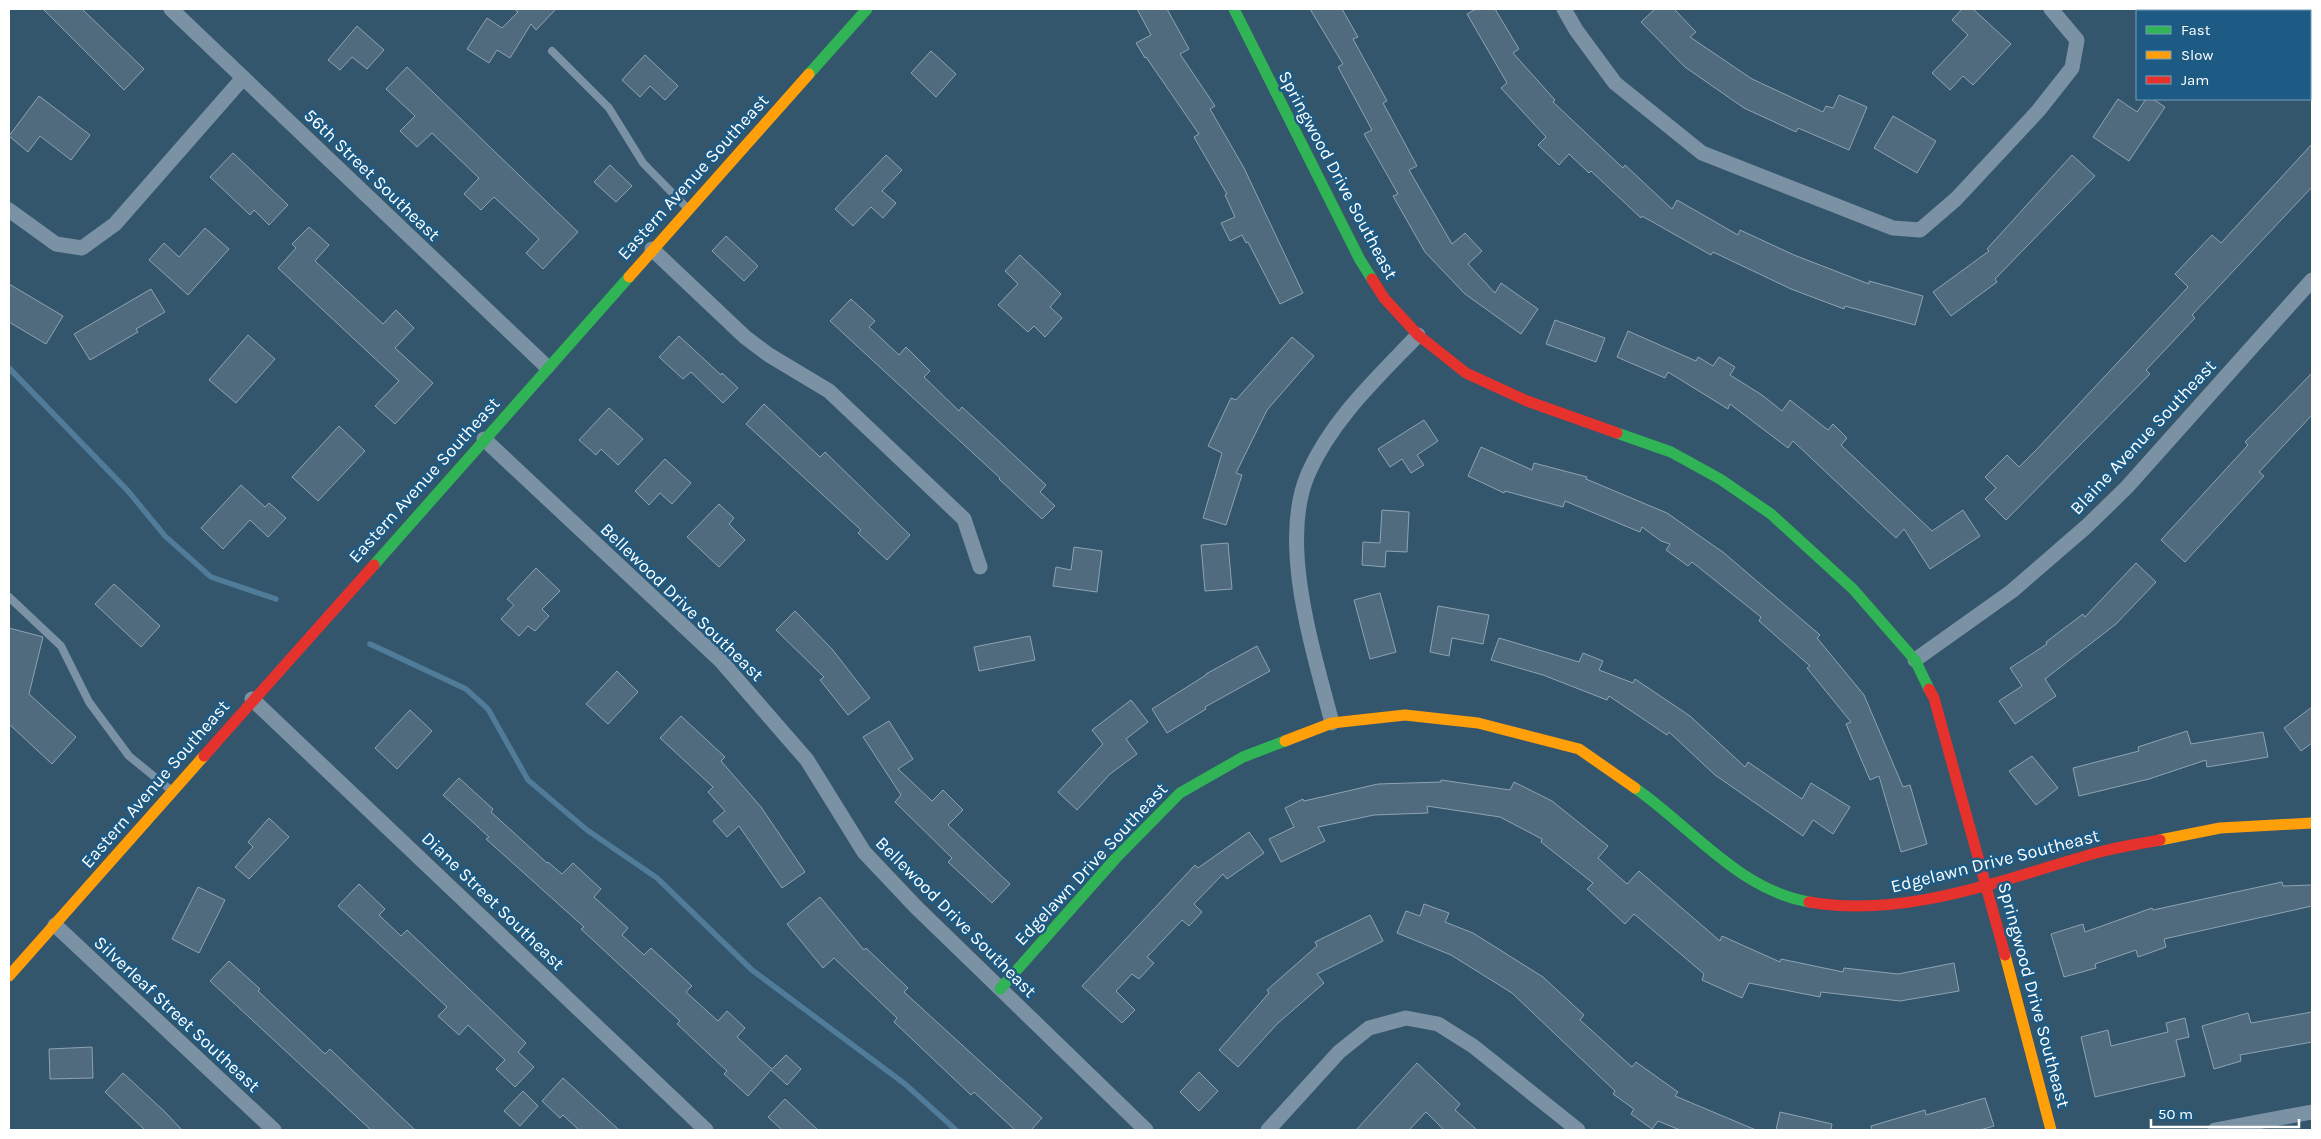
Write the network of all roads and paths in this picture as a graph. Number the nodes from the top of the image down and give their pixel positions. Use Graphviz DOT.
graph roads {
  1 [pos="171,9"];
  2 [pos="867,9"];
  3 [pos="1234,9"];
  4 [pos="1564,9"];
  5 [pos="2051,9"];
  6 [pos="552,51"];
  7 [pos="243,78"];
  8 [pos="9,210"];
  9 [pos="688,210"];
  10 [pos="652,250"];
  11 [pos="2312,280"];
  12 [pos="1418,335"];
  13 [pos="547,367"];
  14 [pos="484,438"];
  15 [pos="980,567"];
  16 [pos="9,597"];
  17 [pos="1914,660"];
  18 [pos="252,699"];
  19 [pos="1332,723"];
  20 [pos="172,791"];
  21 [pos="2312,823"];
  22 [pos="1986,884"];
  23 [pos="55,925"];
  24 [pos="9,976"];
  25 [pos="1000,989"];
  26 [pos="2312,1112"];
  27 [pos="274,1130"];
  28 [pos="706,1130"];
  29 [pos="1146,1130"];
  30 [pos="1268,1130"];
  31 [pos="1578,1130"];
  32 [pos="2052,1130"];
  33 [pos="2215,1130"];
  1 -- 7 [label="street, 56th Street Southeast"];
  2 -- 9 [label="street, Eastern Avenue Southeast"];
  3 -- 12 [label="street, Springwood Drive Southeast"];
  4 -- 5 [label="street"];
  6 -- 9 [label="lane"];
  7 -- 8 [label="street"];
  7 -- 13 [label="street, 56th Street Southeast"];
  9 -- 10 [label="street, Eastern Avenue Southeast"];
  10 -- 13 [label="street, Eastern Avenue Southeast"];
  10 -- 15 [label="street"];
  11 -- 17 [label="street, Blaine Avenue Southeast"];
  12 -- 17 [label="street, Springwood Drive Southeast"];
  12 -- 19 [label="street"];
  13 -- 14 [label="street, Eastern Avenue Southeast"];
  14 -- 18 [label="street, Eastern Avenue Southeast"];
  14 -- 25 [label="street, Bellewood Drive Southeast"];
  16 -- 20 [label="lane"];
  17 -- 22 [label="street, Springwood Drive Southeast"];
  18 -- 20 [label="street, Eastern Avenue Southeast"];
  18 -- 28 [label="street, Diane Street Southeast"];
  19 -- 22 [label="street, Edgelawn Drive Southeast"];
  19 -- 25 [label="street, Edgelawn Drive Southeast"];
  20 -- 23 [label="street, Eastern Avenue Southeast"];
  21 -- 22 [label="street, Edgelawn Drive Southeast"];
  22 -- 32 [label="street, Springwood Drive Southeast"];
  23 -- 24 [label="street, Eastern Avenue Southeast"];
  23 -- 27 [label="street, Silverleaf Street Southeast"];
  25 -- 29 [label="street, Bellewood Drive Southeast"];
  26 -- 33 [label="street"];
  30 -- 31 [label="street"];
}
